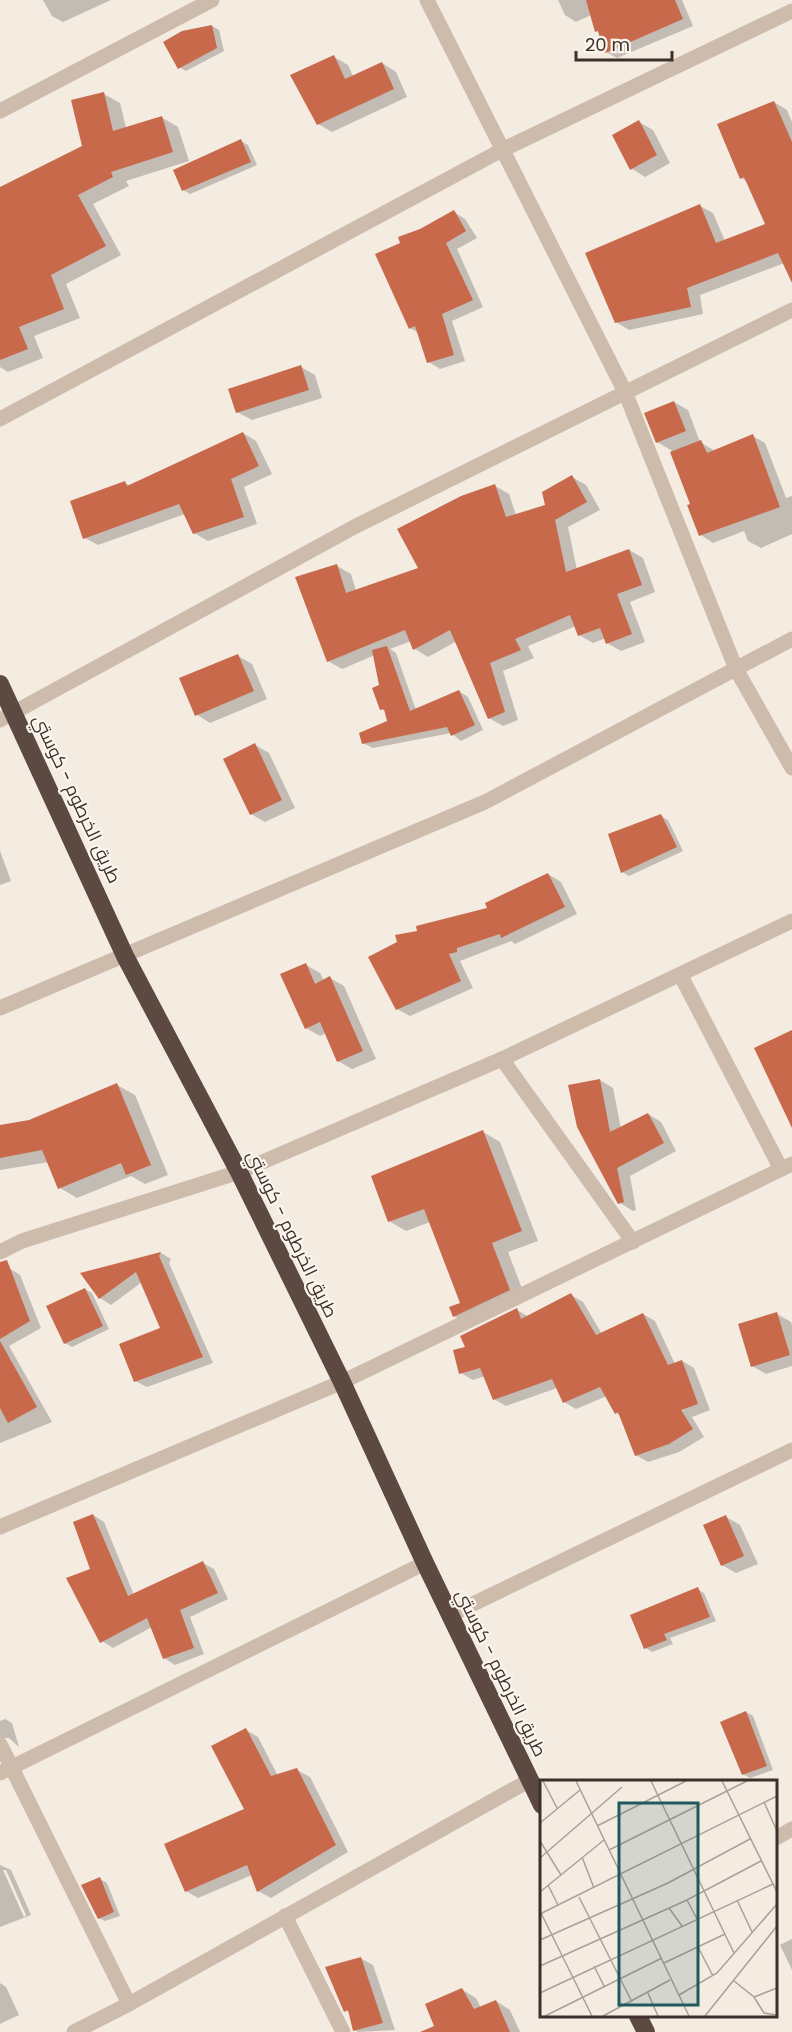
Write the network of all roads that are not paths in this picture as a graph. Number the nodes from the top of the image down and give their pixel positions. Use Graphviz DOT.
graph roads {
  1 [pos="212,0"];
  2 [pos="427,0"];
  3 [pos="792,11"];
  4 [pos="0,111"];
  5 [pos="502,150"];
  6 [pos="792,310"];
  7 [pos="625,392"];
  8 [pos="0,419"];
  9 [pos="792,639"];
  10 [pos="736,669"];
  11 [pos="0,684"];
  12 [pos="7,716"];
  13 [pos="792,768"];
  14 [pos="792,921"];
  15 [pos="125,956"];
  16 [pos="681,976"];
  17 [pos="0,1008"];
  18 [pos="502,1059"];
  19 [pos="786,1167"];
  20 [pos="239,1172"];
  21 [pos="633,1242"];
  22 [pos="0,1252"];
  23 [pos="342,1382"];
  24 [pos="792,1450"];
  25 [pos="0,1527"];
  26 [pos="425,1563"];
  27 [pos="450,1614"];
  28 [pos="0,1744"];
  29 [pos="6,1770"];
  30 [pos="530,1780"];
  31 [pos="540,1801"];
  32 [pos="792,1829"];
  33 [pos="777,1837"];
  34 [pos="285,1916"];
  35 [pos="129,2004"];
  36 [pos="638,2017"];
  37 [pos="74,2032"];
  38 [pos="343,2032"];
  39 [pos="645,2032"];
  1 -- 4 [label="street"];
  2 -- 5 [label="street"];
  3 -- 5 [label="street"];
  5 -- 7 [label="street"];
  5 -- 8 [label="street"];
  6 -- 7 [label="street"];
  7 -- 10 [label="street"];
  7 -- 12 [label="street"];
  9 -- 10 [label="street"];
  10 -- 13 [label="street"];
  10 -- 15 [label="street"];
  11 -- 12 [label="highway, طريق الخرطوم - كوستي"];
  12 -- 15 [label="highway, طريق الخرطوم - كوستي"];
  14 -- 16 [label="street"];
  15 -- 17 [label="street"];
  15 -- 20 [label="highway, طريق الخرطوم - كوستي"];
  16 -- 18 [label="street"];
  16 -- 19 [label="street"];
  18 -- 20 [label="street"];
  18 -- 21 [label="street"];
  19 -- 21 [label="street"];
  20 -- 22 [label="street"];
  20 -- 23 [label="highway, طريق الخرطوم - كوستي"];
  21 -- 23 [label="street"];
  23 -- 25 [label="street"];
  23 -- 26 [label="highway, طريق الخرطوم - كوستي"];
  24 -- 27 [label="street"];
  26 -- 27 [label="highway, طريق الخرطوم - كوستي"];
  26 -- 29 [label="street"];
  27 -- 30 [label="highway, طريق الخرطوم - كوستي"];
  28 -- 29 [label="street"];
  29 -- 35 [label="street"];
  30 -- 31 [label="highway, طريق الخرطوم - كوستي"];
  30 -- 34 [label="street"];
  32 -- 33 [label="street"];
  34 -- 35 [label="street"];
  34 -- 38 [label="street"];
  35 -- 37 [label="street"];
  36 -- 39 [label="highway"];
}
